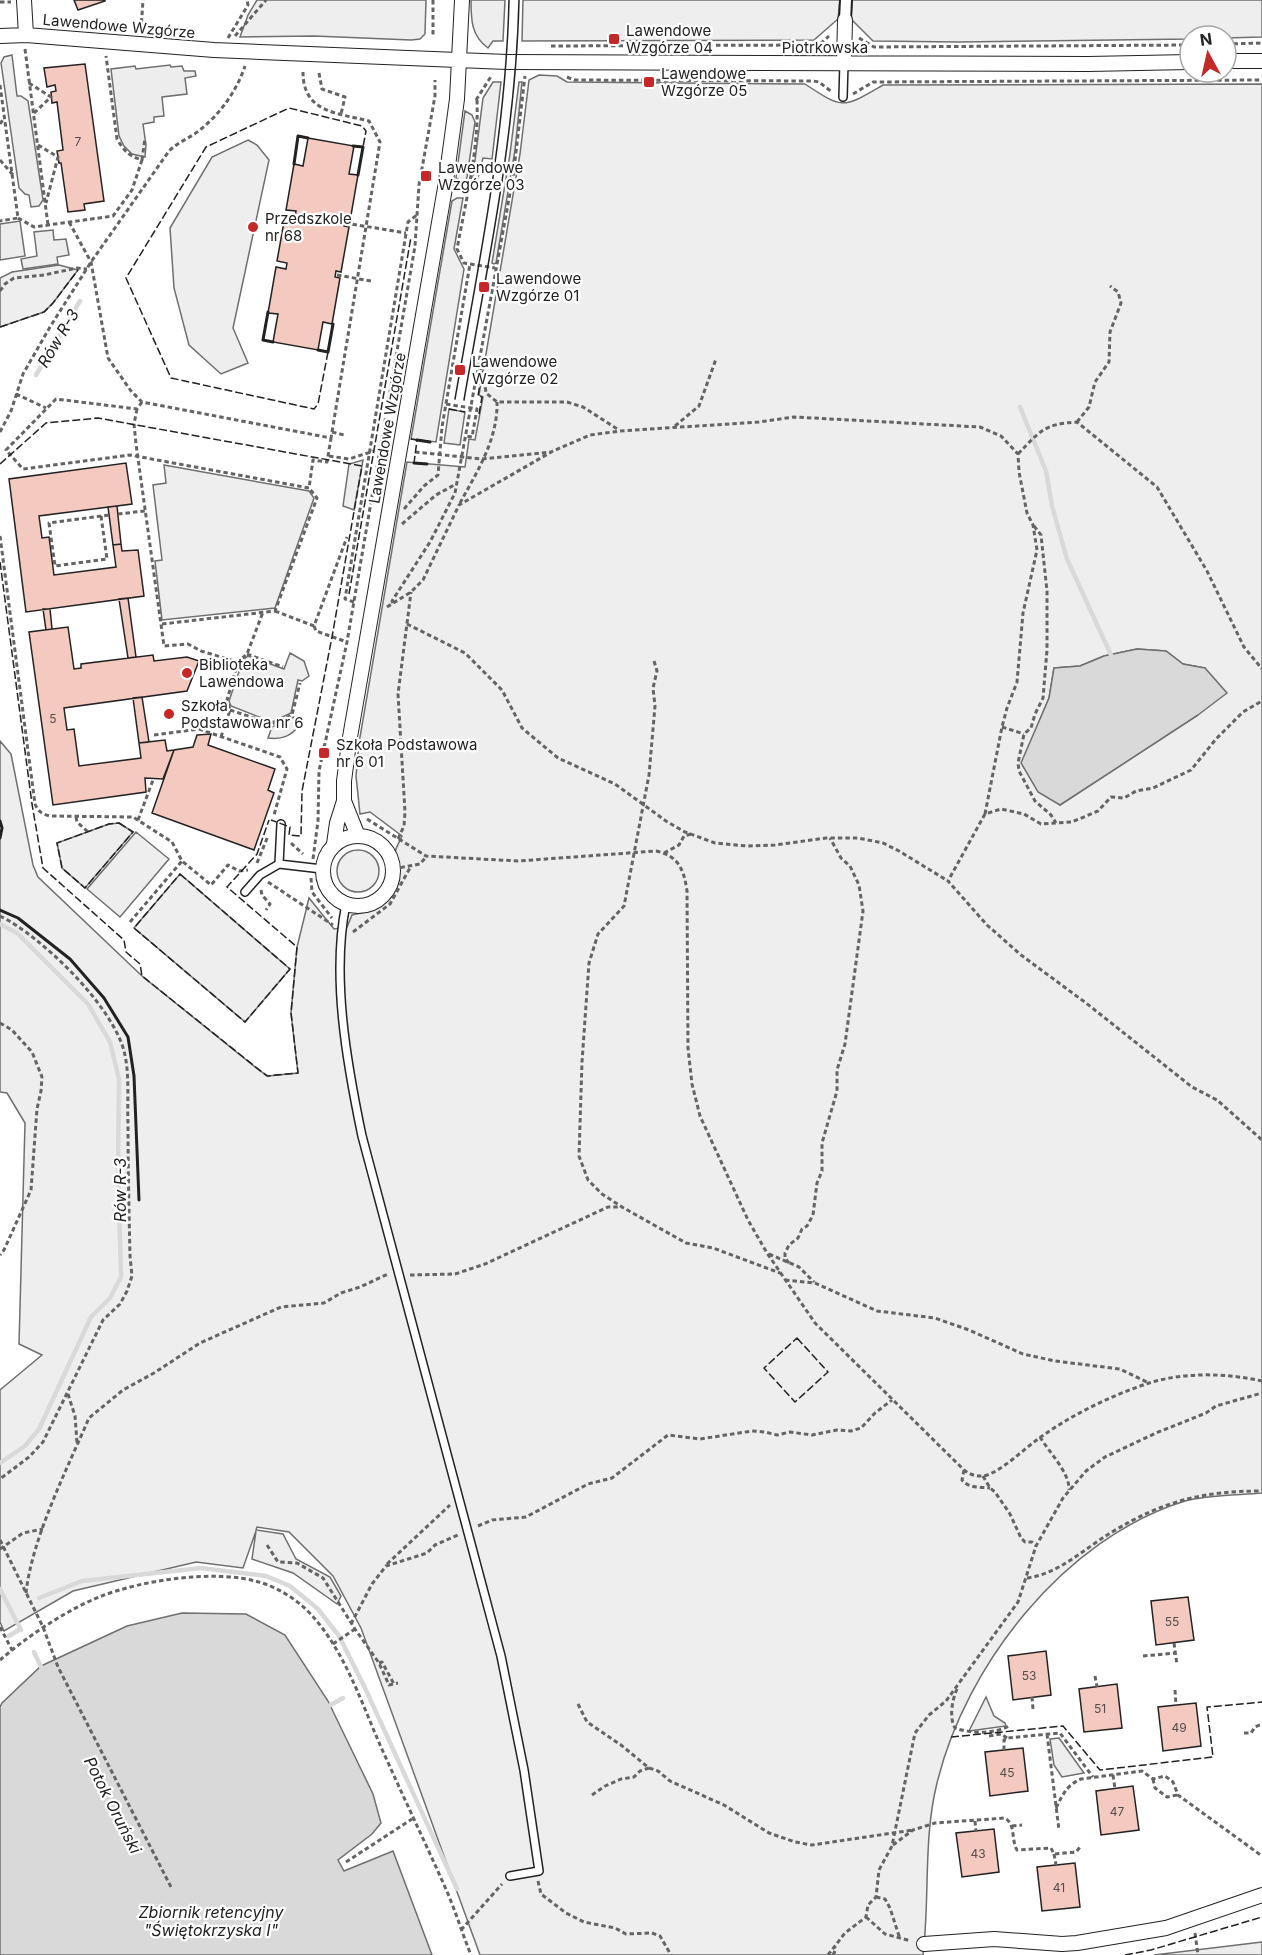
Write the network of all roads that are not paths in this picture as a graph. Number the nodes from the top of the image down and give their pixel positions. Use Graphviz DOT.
graph roads {
  1 [pos="24,0"];
  2 [pos="462,0"];
  3 [pos="846,0"];
  4 [pos="845,20"];
  5 [pos="0,36"];
  6 [pos="25,41"];
  7 [pos="460,61"];
  8 [pos="1238,61"];
  9 [pos="1262,61"];
  10 [pos="1178,62"];
  11 [pos="844,63"];
  12 [pos="843,97"];
  13 [pos="344,801"];
  14 [pos="281,824"];
  15 [pos="358,836"];
  16 [pos="334,844"];
  17 [pos="279,864"];
  18 [pos="317,873"];
  19 [pos="245,892"];
  20 [pos="346,904"];
  21 [pos="510,1876"];
  22 [pos="1262,1895"];
  23 [pos="924,1944"];
  1 -- 6 [label="street, Lawendowe Wzgórze"];
  2 -- 7 [label="street, Lawendowe Wzgórze"];
  3 -- 4 [label="street"];
  4 -- 11 [label="street"];
  5 -- 6 [label="street, Lawendowe Wzgórze"];
  6 -- 7 [label="street, Lawendowe Wzgórze"];
  7 -- 11 [label="street, Piotrkowska"];
  7 -- 13 [label="street, Lawendowe Wzgórze"];
  8 -- 9 [label="street"];
  10 -- 11 [label="street, Piotrkowska"];
  11 -- 12 [label="lane"];
  13 -- 15 [label="street, Lawendowe Wzgórze"];
  13 -- 16 [label="street, Lawendowe Wzgórze"];
  14 -- 17 [label="lane"];
  15 -- 16 [label="street"];
  15 -- 20 [label="street"];
  16 -- 18 [label="street, Lawendowe Wzgórze"];
  17 -- 18 [label="lane"];
  17 -- 19 [label="lane"];
  18 -- 20 [label="street"];
  20 -- 21 [label="lane"];
  22 -- 23 [label="street"];
}
